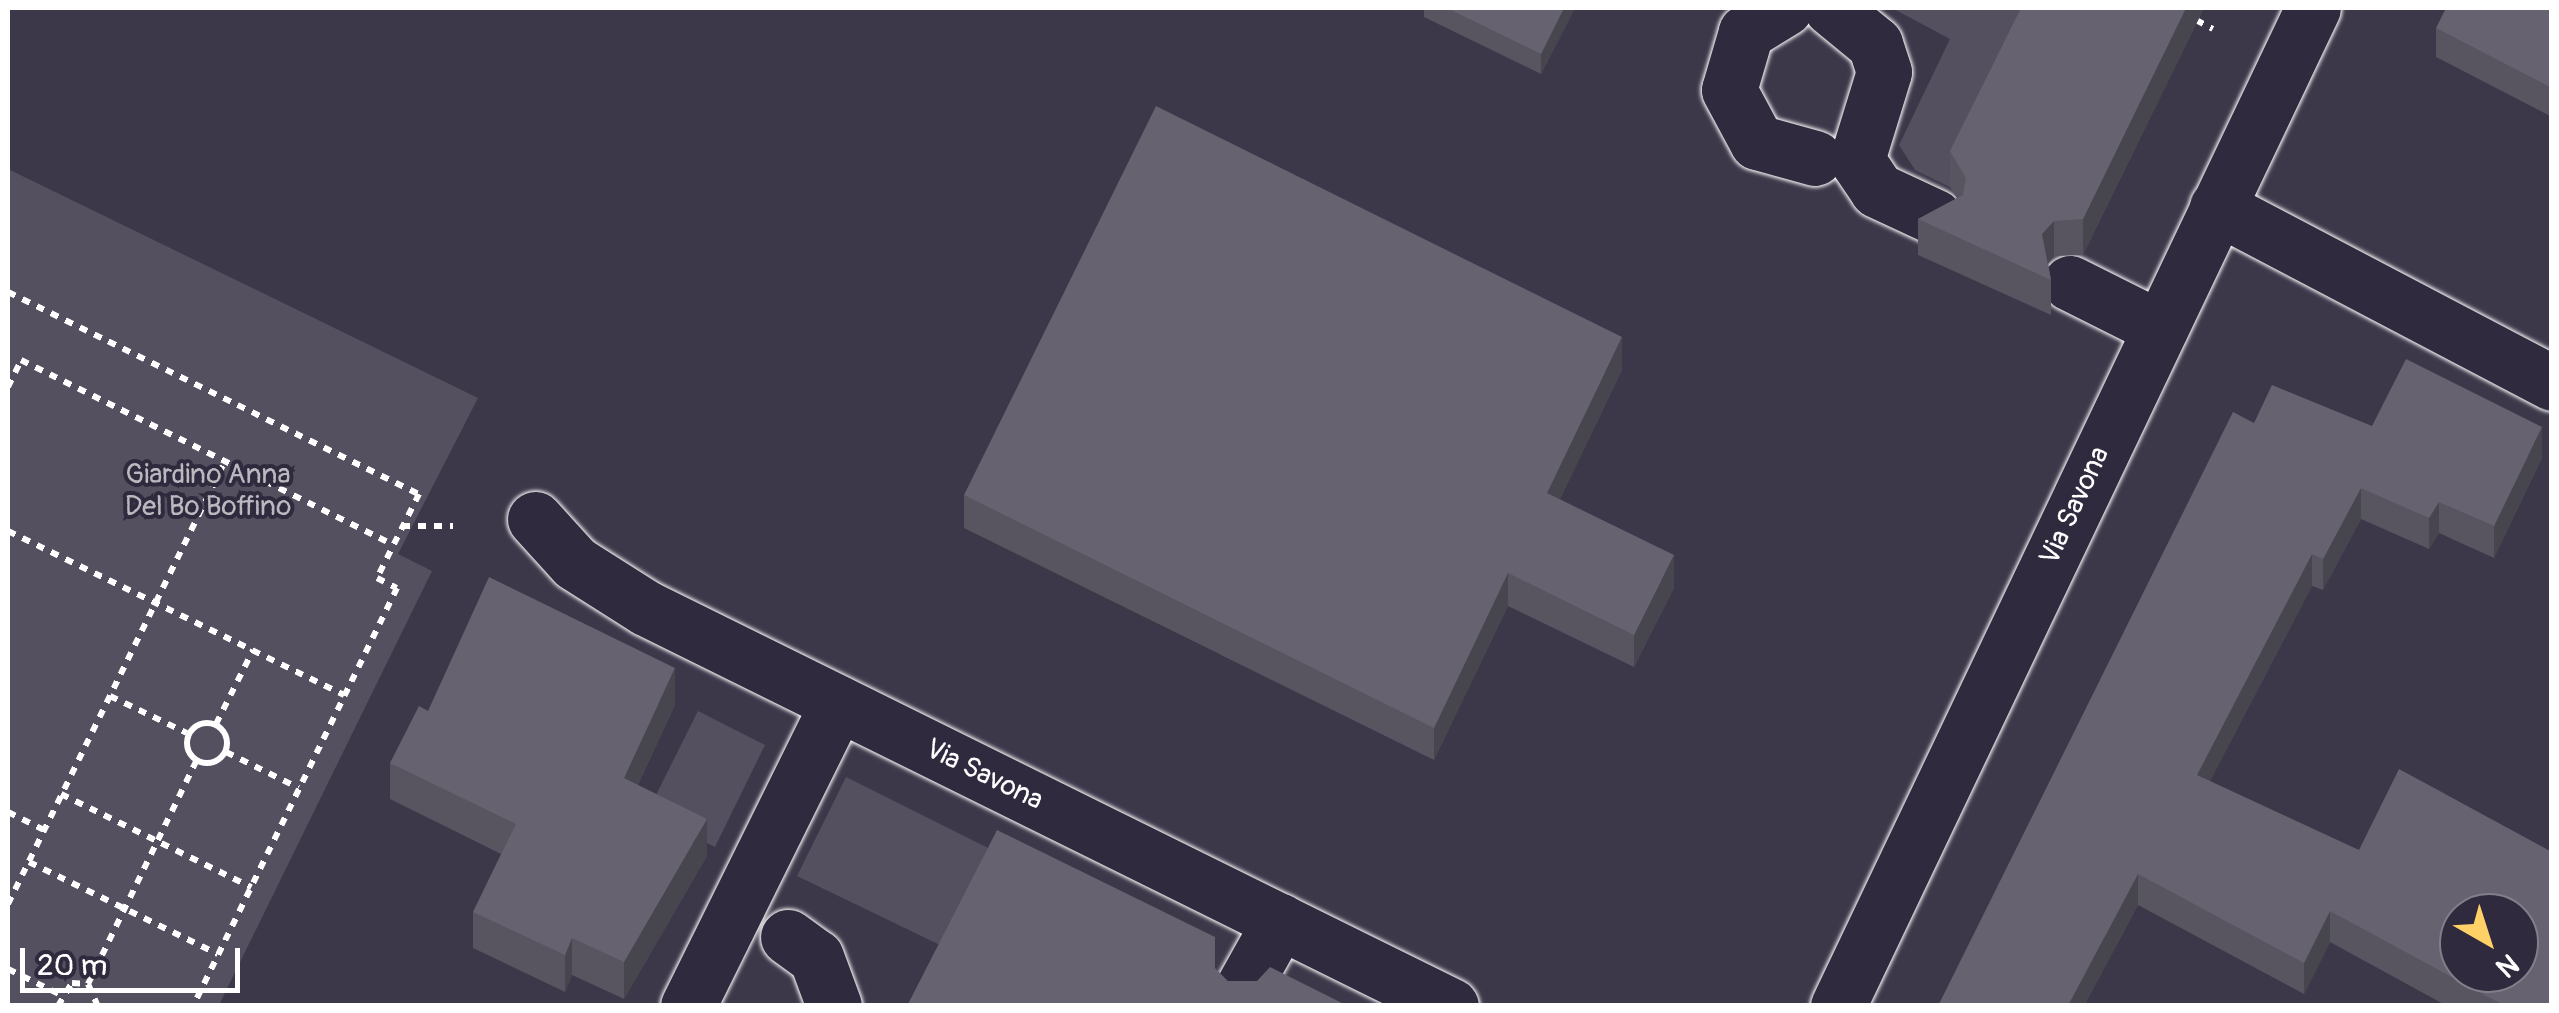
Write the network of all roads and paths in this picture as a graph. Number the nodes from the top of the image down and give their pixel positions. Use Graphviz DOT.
graph roads {
  1 [pos="1831,8"];
  2 [pos="2313,8"];
  3 [pos="1751,16"];
  4 [pos="2196,20"];
  5 [pos="2212,29"];
  6 [pos="1815,158"];
  7 [pos="2218,207"];
  8 [pos="1935,216"];
  9 [pos="2070,283"];
  10 [pos="8,292"];
  11 [pos="2160,328"];
  12 [pos="2552,382"];
  13 [pos="8,387"];
  14 [pos="224,462"];
  15 [pos="535,519"];
  16 [pos="402,526"];
  17 [pos="453,526"];
  18 [pos="8,531"];
  19 [pos="392,545"];
  20 [pos="155,602"];
  21 [pos="253,650"];
  22 [pos="344,695"];
  23 [pos="110,696"];
  24 [pos="838,703"];
  25 [pos="216,724"];
  26 [pos="187,733"];
  27 [pos="226,752"];
  28 [pos="196,762"];
  29 [pos="299,788"];
  30 [pos="62,794"];
  31 [pos="8,812"];
  32 [pos="44,830"];
  33 [pos="158,842"];
  34 [pos="29,862"];
  35 [pos="251,887"];
  36 [pos="8,904"];
  37 [pos="125,909"];
  38 [pos="1280,921"];
  39 [pos="788,936"];
  40 [pos="218,954"];
  41 [pos="8,969"];
  42 [pos="88,984"];
  43 [pos="1242,989"];
  44 [pos="1396,993"];
  45 [pos="59,994"];
  46 [pos="58,1006"];
  47 [pos="98,1006"];
  48 [pos="193,1006"];
  49 [pos="688,1006"];
  50 [pos="834,1006"];
  51 [pos="1451,1006"];
  52 [pos="1838,1006"];
  1 -- 8 [label="street"];
  2 -- 7 [label="street, Via Savona"];
  3 -- 6 [label="street"];
  4 -- 5 [label="path"];
  7 -- 11 [label="street, Via Savona"];
  7 -- 12 [label="street"];
  9 -- 11 [label="street"];
  10 -- 16 [label="path"];
  11 -- 52 [label="street, Via Savona"];
  13 -- 14 [label="path"];
  14 -- 19 [label="path"];
  14 -- 20 [label="path"];
  15 -- 24 [label="street, Via Savona"];
  16 -- 17 [label="path"];
  16 -- 19 [label="path"];
  18 -- 20 [label="path"];
  19 -- 22 [label="path"];
  20 -- 21 [label="path"];
  20 -- 23 [label="path"];
  21 -- 22 [label="path"];
  21 -- 25 [label="path"];
  22 -- 29 [label="path"];
  23 -- 26 [label="path"];
  23 -- 30 [label="path"];
  24 -- 38 [label="street, Via Savona"];
  24 -- 49 [label="street"];
  25 -- 26 [label="path"];
  25 -- 27 [label="path"];
  26 -- 28 [label="path"];
  27 -- 28 [label="path"];
  27 -- 29 [label="path"];
  28 -- 33 [label="path"];
  29 -- 35 [label="path"];
  30 -- 32 [label="path"];
  30 -- 33 [label="path"];
  31 -- 32 [label="path"];
  32 -- 34 [label="path"];
  33 -- 35 [label="path"];
  33 -- 37 [label="path"];
  34 -- 36 [label="path"];
  34 -- 37 [label="path"];
  35 -- 40 [label="path"];
  37 -- 40 [label="path"];
  37 -- 42 [label="path"];
  38 -- 43 [label="street"];
  38 -- 44 [label="street, Via Savona"];
  39 -- 50 [label="street"];
  40 -- 48 [label="path"];
  41 -- 45 [label="path"];
  42 -- 45 [label="path"];
  42 -- 47 [label="path"];
  44 -- 51 [label="street, Via Savona"];
  45 -- 46 [label="path"];
}
